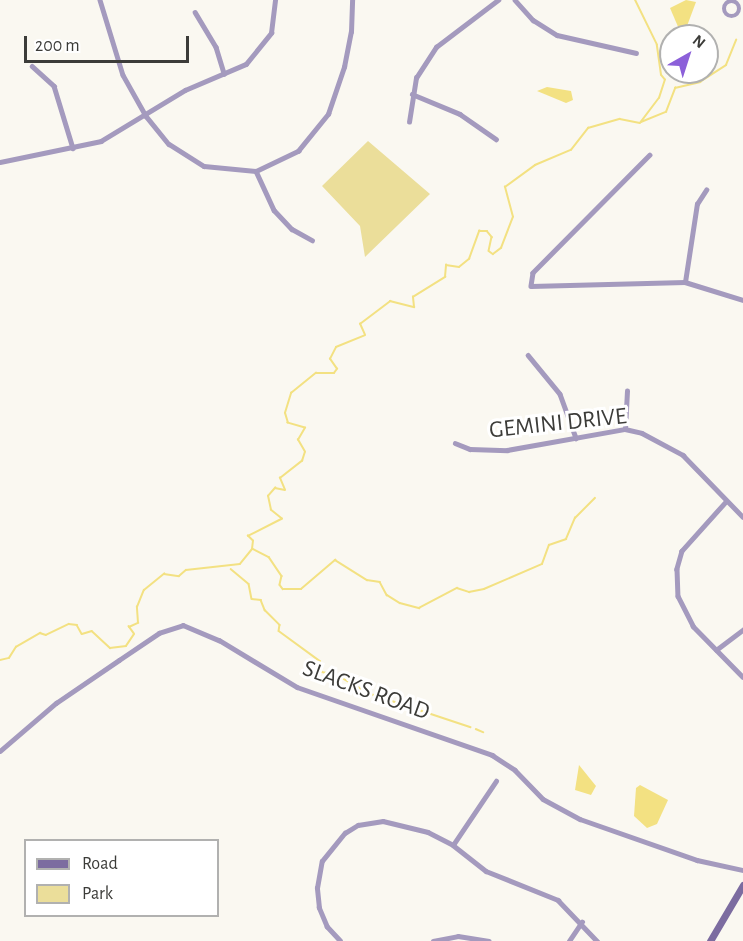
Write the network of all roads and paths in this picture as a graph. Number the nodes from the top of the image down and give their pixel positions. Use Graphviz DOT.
graph roads {
  1 [pos="100,0"];
  2 [pos="275,0"];
  3 [pos="352,0"];
  4 [pos="498,0"];
  5 [pos="515,0"];
  6 [pos="195,12"];
  7 [pos="636,53"];
  8 [pos="32,66"];
  9 [pos="224,74"];
  10 [pos="412,94"];
  11 [pos="146,116"];
  12 [pos="409,122"];
  13 [pos="496,140"];
  14 [pos="73,148"];
  15 [pos="650,154"];
  16 [pos="0,162"];
  17 [pos="256,171"];
  18 [pos="706,190"];
  19 [pos="312,240"];
  20 [pos="685,282"];
  21 [pos="743,300"];
  22 [pos="528,355"];
  23 [pos="627,392"];
  24 [pos="625,429"];
  25 [pos="576,438"];
  26 [pos="455,443"];
  27 [pos="726,502"];
  28 [pos="743,517"];
  29 [pos="743,630"];
  30 [pos="716,650"];
  31 [pos="743,677"];
  32 [pos="0,751"];
  33 [pos="496,781"];
  34 [pos="453,844"];
  35 [pos="743,870"];
  36 [pos="743,885"];
  37 [pos="582,922"];
  38 [pos="340,941"];
  39 [pos="433,941"];
  40 [pos="489,941"];
  41 [pos="569,941"];
  42 [pos="597,941"];
  43 [pos="710,941"];
  1 -- 11 [label="street"];
  2 -- 9 [label="street"];
  3 -- 17 [label="street"];
  4 -- 10 [label="street"];
  5 -- 7 [label="street"];
  6 -- 9 [label="street"];
  8 -- 14 [label="street"];
  9 -- 11 [label="street"];
  10 -- 12 [label="street"];
  10 -- 13 [label="street"];
  11 -- 14 [label="street"];
  11 -- 17 [label="street"];
  14 -- 16 [label="street"];
  15 -- 20 [label="street"];
  17 -- 19 [label="street"];
  18 -- 20 [label="street"];
  20 -- 21 [label="street"];
  22 -- 25 [label="street"];
  23 -- 24 [label="street"];
  24 -- 25 [label="street, GEMINI DRIVE"];
  24 -- 27 [label="street, GEMINI DRIVE"];
  25 -- 26 [label="street, GEMINI DRIVE"];
  27 -- 28 [label="street, GEMINI DRIVE"];
  27 -- 30 [label="street"];
  29 -- 30 [label="street"];
  30 -- 31 [label="street"];
  32 -- 35 [label="street, SLACKS ROAD"];
  33 -- 34 [label="street"];
  34 -- 37 [label="street"];
  34 -- 38 [label="street"];
  36 -- 43 [label="street"];
  37 -- 41 [label="street"];
  37 -- 42 [label="street"];
  39 -- 40 [label="street"];
}
